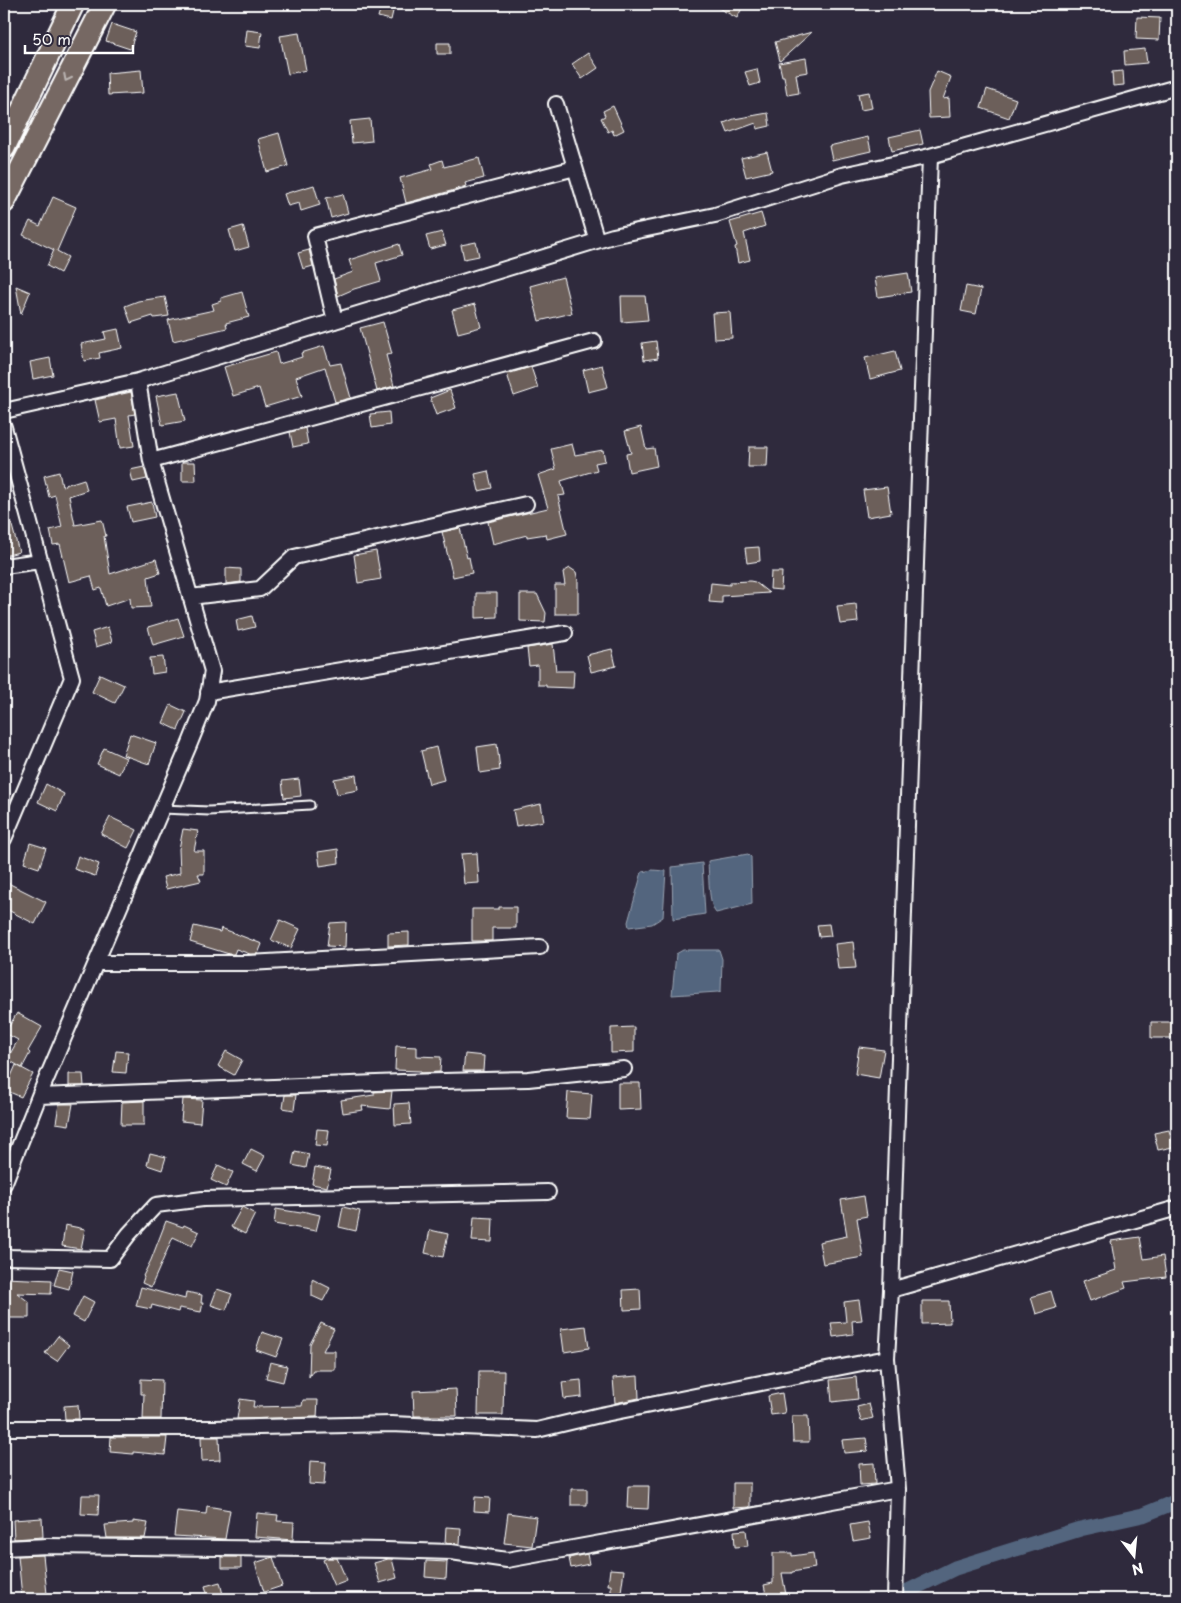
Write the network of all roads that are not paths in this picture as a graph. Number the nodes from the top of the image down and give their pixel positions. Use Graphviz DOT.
graph roads {
  1 [pos="73,4"];
  2 [pos="105,4"];
  3 [pos="1177,87"];
  4 [pos="556,104"];
  5 [pos="4,148"];
  6 [pos="930,156"];
  7 [pos="575,168"];
  8 [pos="4,202"];
  9 [pos="597,241"];
  10 [pos="335,321"];
  11 [pos="594,341"];
  12 [pos="138,380"];
  13 [pos="4,411"];
  14 [pos="4,427"];
  15 [pos="151,461"];
  16 [pos="526,504"];
  17 [pos="40,561"];
  18 [pos="4,566"];
  19 [pos="190,596"];
  20 [pos="565,633"];
  21 [pos="208,692"];
  22 [pos="310,805"];
  23 [pos="162,808"];
  24 [pos="4,839"];
  25 [pos="540,947"];
  26 [pos="96,963"];
  27 [pos="624,1069"];
  28 [pos="39,1096"];
  29 [pos="4,1184"];
  30 [pos="548,1192"];
  31 [pos="1177,1208"];
  32 [pos="4,1257"];
  33 [pos="891,1290"];
  34 [pos="886,1358"];
  35 [pos="4,1428"];
  36 [pos="898,1489"];
  37 [pos="4,1548"];
  38 [pos="895,1599"];
  1 -- 5 [label="main road"];
  2 -- 8 [label="main road, one-way"];
  3 -- 6 [label="street"];
  4 -- 7 [label="street"];
  6 -- 9 [label="street"];
  6 -- 33 [label="street"];
  7 -- 9 [label="street"];
  7 -- 10 [label="street"];
  9 -- 10 [label="street"];
  10 -- 12 [label="street"];
  11 -- 15 [label="street"];
  12 -- 13 [label="street"];
  12 -- 15 [label="street"];
  14 -- 17 [label="street"];
  15 -- 19 [label="street"];
  16 -- 19 [label="street"];
  17 -- 18 [label="street"];
  17 -- 24 [label="street"];
  19 -- 21 [label="street"];
  20 -- 21 [label="street"];
  21 -- 23 [label="street"];
  22 -- 23 [label="lane"];
  23 -- 26 [label="street"];
  25 -- 26 [label="street"];
  26 -- 28 [label="street"];
  27 -- 28 [label="street"];
  28 -- 29 [label="street"];
  30 -- 32 [label="street"];
  31 -- 33 [label="street"];
  33 -- 34 [label="street"];
  34 -- 35 [label="street"];
  34 -- 36 [label="street"];
  36 -- 37 [label="street"];
  36 -- 38 [label="street"];
}
